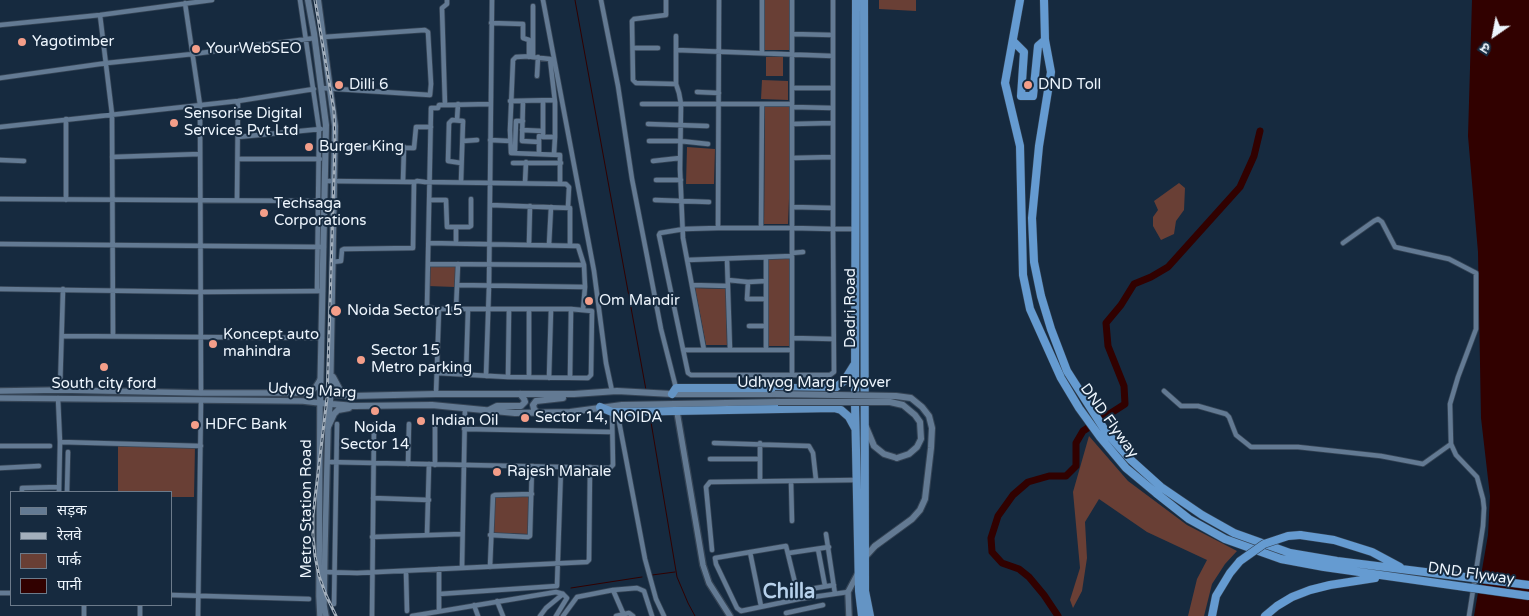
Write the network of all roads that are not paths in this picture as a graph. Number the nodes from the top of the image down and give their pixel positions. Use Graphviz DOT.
graph roads {
  1 [pos="212,0"];
  2 [pos="300,0"];
  3 [pos="308,0"];
  4 [pos="318,0"];
  5 [pos="447,0"];
  6 [pos="492,0"];
  7 [pos="543,0"];
  8 [pos="601,0"];
  9 [pos="666,0"];
  10 [pos="719,0"];
  11 [pos="762,0"];
  12 [pos="792,0"];
  13 [pos="833,0"];
  14 [pos="856,0"];
  15 [pos="864,0"];
  16 [pos="1020,0"];
  17 [pos="1044,0"];
  18 [pos="185,3"];
  19 [pos="534,6"];
  20 [pos="100,15"];
  21 [pos="491,23"];
  22 [pos="0,25"];
  23 [pos="792,34"];
  24 [pos="833,35"];
  25 [pos="676,36"];
  26 [pos="324,37"];
  27 [pos="315,38"];
  28 [pos="307,39"];
  29 [pos="1045,40"];
  30 [pos="1013,41"];
  31 [pos="633,48"];
  32 [pos="658,48"];
  33 [pos="676,50"];
  34 [pos="719,51"];
  35 [pos="762,53"];
  36 [pos="193,54"];
  37 [pos="792,54"];
  38 [pos="833,56"];
  39 [pos="530,57"];
  40 [pos="538,57"];
  41 [pos="107,63"];
  42 [pos="537,76"];
  43 [pos="0,78"];
  44 [pos="676,84"];
  45 [pos="792,88"];
  46 [pos="833,88"];
  47 [pos="318,89"];
  48 [pos="330,89"];
  49 [pos="697,92"];
  50 [pos="719,93"];
  51 [pos="510,101"];
  52 [pos="523,101"];
  53 [pos="544,101"];
  54 [pos="238,102"];
  55 [pos="555,102"];
  56 [pos="719,103"];
  57 [pos="458,104"];
  58 [pos="490,104"];
  59 [pos="642,104"];
  60 [pos="681,104"];
  61 [pos="762,104"];
  62 [pos="200,105"];
  63 [pos="445,105"];
  64 [pos="792,105"];
  65 [pos="833,108"];
  66 [pos="112,114"];
  67 [pos="66,119"];
  68 [pos="457,120"];
  69 [pos="523,121"];
  70 [pos="833,123"];
  71 [pos="648,124"];
  72 [pos="792,124"];
  73 [pos="680,125"];
  74 [pos="555,126"];
  75 [pos="707,126"];
  76 [pos="0,127"];
  77 [pos="431,127"];
  78 [pos="543,128"];
  79 [pos="323,129"];
  80 [pos="510,130"];
  81 [pos="516,130"];
  82 [pos="523,130"];
  83 [pos="539,136"];
  84 [pos="238,137"];
  85 [pos="555,137"];
  86 [pos="477,140"];
  87 [pos="490,140"];
  88 [pos="462,141"];
  89 [pos="510,141"];
  90 [pos="649,141"];
  91 [pos="680,141"];
  92 [pos="539,142"];
  93 [pos="708,144"];
  94 [pos="334,147"];
  95 [pos="404,147"];
  96 [pos="515,150"];
  97 [pos="200,154"];
  98 [pos="539,154"];
  99 [pos="554,154"];
  100 [pos="112,157"];
  101 [pos="833,157"];
  102 [pos="680,158"];
  103 [pos="792,158"];
  104 [pos="238,159"];
  105 [pos="320,159"];
  106 [pos="0,160"];
  107 [pos="24,161"];
  108 [pos="653,161"];
  109 [pos="526,162"];
  110 [pos="462,163"];
  111 [pos="513,163"];
  112 [pos="561,163"];
  113 [pos="656,180"];
  114 [pos="681,180"];
  115 [pos="326,181"];
  116 [pos="334,181"];
  117 [pos="403,181"];
  118 [pos="415,182"];
  119 [pos="428,182"];
  120 [pos="461,182"];
  121 [pos="490,182"];
  122 [pos="525,183"];
  123 [pos="560,183"];
  124 [pos="0,199"];
  125 [pos="66,200"];
  126 [pos="112,200"];
  127 [pos="238,200"];
  128 [pos="322,200"];
  129 [pos="430,200"];
  130 [pos="471,200"];
  131 [pos="655,200"];
  132 [pos="200,201"];
  133 [pos="683,202"];
  134 [pos="709,202"];
  135 [pos="490,205"];
  136 [pos="530,206"];
  137 [pos="551,207"];
  138 [pos="568,207"];
  139 [pos="792,207"];
  140 [pos="833,208"];
  141 [pos="456,227"];
  142 [pos="718,228"];
  143 [pos="761,228"];
  144 [pos="792,228"];
  145 [pos="833,229"];
  146 [pos="855,229"];
  147 [pos="684,230"];
  148 [pos="429,243"];
  149 [pos="456,243"];
  150 [pos="1343,243"];
  151 [pos="0,244"];
  152 [pos="489,244"];
  153 [pos="529,244"];
  154 [pos="549,245"];
  155 [pos="570,245"];
  156 [pos="112,246"];
  157 [pos="201,247"];
  158 [pos="321,247"];
  159 [pos="803,252"];
  160 [pos="792,255"];
  161 [pos="766,257"];
  162 [pos="727,259"];
  163 [pos="687,260"];
  164 [pos="332,262"];
  165 [pos="428,264"];
  166 [pos="458,264"];
  167 [pos="489,264"];
  168 [pos="584,265"];
  169 [pos="728,280"];
  170 [pos="766,281"];
  171 [pos="748,282"];
  172 [pos="457,286"];
  173 [pos="489,286"];
  174 [pos="692,286"];
  175 [pos="728,286"];
  176 [pos="585,287"];
  177 [pos="0,289"];
  178 [pos="63,289"];
  179 [pos="113,290"];
  180 [pos="320,291"];
  181 [pos="201,292"];
  182 [pos="766,299"];
  183 [pos="439,309"];
  184 [pos="456,309"];
  185 [pos="468,309"];
  186 [pos="488,309"];
  187 [pos="509,309"];
  188 [pos="529,309"];
  189 [pos="551,309"];
  190 [pos="571,309"];
  191 [pos="583,310"];
  192 [pos="749,326"];
  193 [pos="766,326"];
  194 [pos="62,336"];
  195 [pos="113,336"];
  196 [pos="200,337"];
  197 [pos="322,338"];
  198 [pos="792,338"];
  199 [pos="834,339"];
  200 [pos="683,350"];
  201 [pos="704,350"];
  202 [pos="730,350"];
  203 [pos="766,350"];
  204 [pos="792,350"];
  205 [pos="855,363"];
  206 [pos="331,371"];
  207 [pos="437,373"];
  208 [pos="466,374"];
  209 [pos="792,375"];
  210 [pos="486,376"];
  211 [pos="855,376"];
  212 [pos="508,377"];
  213 [pos="529,377"];
  214 [pos="321,378"];
  215 [pos="549,378"];
  216 [pos="570,378"];
  217 [pos="865,385"];
  218 [pos="835,388"];
  219 [pos="60,390"];
  220 [pos="1164,390"];
  221 [pos="0,391"];
  222 [pos="615,391"];
  223 [pos="671,392"];
  224 [pos="201,393"];
  225 [pos="321,393"];
  226 [pos="332,394"];
  227 [pos="436,394"];
  228 [pos="520,394"];
  229 [pos="574,394"];
  230 [pos="352,396"];
  231 [pos="0,398"];
  232 [pos="58,398"];
  233 [pos="201,400"];
  234 [pos="303,401"];
  235 [pos="320,403"];
  236 [pos="330,404"];
  237 [pos="355,406"];
  238 [pos="600,407"];
  239 [pos="465,408"];
  240 [pos="676,408"];
  241 [pos="834,408"];
  242 [pos="618,409"];
  243 [pos="488,410"];
  244 [pos="537,412"];
  245 [pos="1089,414"];
  246 [pos="320,418"];
  247 [pos="865,421"];
  248 [pos="337,424"];
  249 [pos="409,424"];
  250 [pos="374,425"];
  251 [pos="435,426"];
  252 [pos="328,427"];
  253 [pos="1098,428"];
  254 [pos="464,429"];
  255 [pos="856,430"];
  256 [pos="612,432"];
  257 [pos="60,442"];
  258 [pos="714,443"];
  259 [pos="760,443"];
  260 [pos="1451,444"];
  261 [pos="0,446"];
  262 [pos="50,446"];
  263 [pos="201,446"];
  264 [pos="68,452"];
  265 [pos="710,459"];
  266 [pos="760,459"];
  267 [pos="319,462"];
  268 [pos="328,462"];
  269 [pos="337,463"];
  270 [pos="373,464"];
  271 [pos="408,464"];
  272 [pos="429,464"];
  273 [pos="435,464"];
  274 [pos="464,465"];
  275 [pos="39,466"];
  276 [pos="532,466"];
  277 [pos="561,467"];
  278 [pos="590,467"];
  279 [pos="0,468"];
  280 [pos="816,480"];
  281 [pos="856,480"];
  282 [pos="760,481"];
  283 [pos="791,481"];
  284 [pos="59,490"];
  285 [pos="22,491"];
  286 [pos="67,491"];
  287 [pos="532,494"];
  288 [pos="373,498"];
  289 [pos="429,500"];
  290 [pos="792,521"];
  291 [pos="462,534"];
  292 [pos="826,534"];
  293 [pos="427,535"];
  294 [pos="490,535"];
  295 [pos="372,537"];
  296 [pos="829,547"];
  297 [pos="818,549"];
  298 [pos="712,550"];
  299 [pos="750,552"];
  300 [pos="789,553"];
  301 [pos="865,557"];
  302 [pos="558,564"];
  303 [pos="490,567"];
  304 [pos="462,568"];
  305 [pos="439,569"];
  306 [pos="1405,570"];
  307 [pos="406,571"];
  308 [pos="325,572"];
  309 [pos="372,572"];
  310 [pos="334,573"];
  311 [pos="861,575"];
  312 [pos="1399,578"];
  313 [pos="834,585"];
  314 [pos="1529,585"];
  315 [pos="825,586"];
  316 [pos="613,590"];
  317 [pos="798,591"];
  318 [pos="862,591"];
  319 [pos="848,592"];
  320 [pos="439,594"];
  321 [pos="563,594"];
  322 [pos="834,594"];
  323 [pos="172,595"];
  324 [pos="198,596"];
  325 [pos="1529,596"];
  326 [pos="319,599"];
  327 [pos="799,599"];
  328 [pos="497,602"];
  329 [pos="784,602"];
  330 [pos="334,604"];
  331 [pos="474,605"];
  332 [pos="823,605"];
  333 [pos="760,606"];
  334 [pos="452,609"];
  335 [pos="407,611"];
  336 [pos="438,613"];
  337 [pos="623,613"];
  338 [pos="423,615"];
  339 [pos="787,615"];
  340 [pos="198,616"];
  341 [pos="320,616"];
  342 [pos="326,616"];
  343 [pos="372,616"];
  344 [pos="412,616"];
  345 [pos="455,616"];
  346 [pos="478,616"];
  347 [pos="502,616"];
  348 [pos="540,616"];
  349 [pos="556,616"];
  350 [pos="563,616"];
  351 [pos="616,616"];
  352 [pos="633,616"];
  353 [pos="652,616"];
  354 [pos="664,616"];
  355 [pos="730,616"];
  356 [pos="849,616"];
  357 [pos="862,616"];
  358 [pos="870,616"];
  359 [pos="1212,616"];
  360 [pos="1266,616"];
  361 [pos="1469,616"];
  1 -- 18 [label="street"];
  2 -- 28 [label="street"];
  3 -- 27 [label="main road"];
  4 -- 26 [label="main road"];
  5 -- 63 [label="street"];
  6 -- 21 [label="street"];
  7 -- 222 [label="street"];
  8 -- 223 [label="street"];
  9 -- 31 [label="street"];
  10 -- 34 [label="street"];
  11 -- 35 [label="street"];
  12 -- 23 [label="street"];
  13 -- 24 [label="street"];
  14 -- 146 [label="highway, Dadri Road"];
  15 -- 217 [label="highway, Dadri Road"];
  16 -- 30 [label="highway, DND Flyway"];
  17 -- 29 [label="highway, DND Flyway"];
  18 -- 20 [label="street"];
  18 -- 36 [label="street"];
  19 -- 39 [label="street"];
  20 -- 22 [label="street"];
  20 -- 41 [label="street"];
  21 -- 39 [label="street"];
  21 -- 58 [label="street"];
  23 -- 24 [label="street"];
  23 -- 37 [label="street"];
  24 -- 38 [label="street"];
  25 -- 33 [label="street"];
  26 -- 48 [label="main road"];
  26 -- 48 [label="street"];
  27 -- 28 [label="street"];
  27 -- 47 [label="main road"];
  28 -- 36 [label="street"];
  28 -- 47 [label="street"];
  29 -- 30 [label="highway"];
  29 -- 245 [label="highway, DND Flyway"];
  30 -- 245 [label="highway, DND Flyway"];
  31 -- 32 [label="street"];
  31 -- 44 [label="street"];
  33 -- 34 [label="street"];
  33 -- 44 [label="street"];
  34 -- 35 [label="street"];
  34 -- 50 [label="street"];
  35 -- 37 [label="street"];
  36 -- 41 [label="street"];
  36 -- 62 [label="street"];
  37 -- 38 [label="street"];
  37 -- 45 [label="street"];
  38 -- 46 [label="street"];
  39 -- 40 [label="street"];
  39 -- 51 [label="street"];
  40 -- 42 [label="street"];
  40 -- 55 [label="street"];
  41 -- 43 [label="street"];
  41 -- 66 [label="street"];
  44 -- 60 [label="street"];
  45 -- 46 [label="street"];
  45 -- 64 [label="street"];
  46 -- 65 [label="street"];
  47 -- 48 [label="street"];
  47 -- 54 [label="street"];
  47 -- 79 [label="main road"];
  48 -- 94 [label="main road"];
  49 -- 50 [label="street"];
  50 -- 56 [label="street"];
  51 -- 52 [label="street"];
  51 -- 80 [label="street"];
  52 -- 53 [label="street"];
  52 -- 69 [label="street"];
  53 -- 55 [label="street"];
  53 -- 78 [label="street"];
  54 -- 62 [label="street"];
  54 -- 84 [label="street"];
  55 -- 74 [label="street"];
  56 -- 60 [label="street"];
  56 -- 61 [label="street"];
  56 -- 142 [label="street"];
  57 -- 58 [label="street"];
  57 -- 63 [label="street"];
  57 -- 68 [label="street"];
  58 -- 87 [label="street"];
  59 -- 60 [label="street"];
  60 -- 73 [label="street"];
  61 -- 64 [label="street"];
  61 -- 143 [label="street"];
  62 -- 66 [label="street"];
  62 -- 97 [label="street"];
  63 -- 77 [label="street"];
  64 -- 65 [label="street"];
  64 -- 72 [label="street"];
  65 -- 70 [label="street"];
  66 -- 67 [label="street"];
  66 -- 100 [label="street"];
  67 -- 76 [label="street"];
  67 -- 125 [label="street"];
  68 -- 88 [label="street"];
  68 -- 110 [label="street"];
  69 -- 81 [label="street"];
  69 -- 82 [label="street"];
  70 -- 72 [label="street"];
  70 -- 101 [label="street"];
  71 -- 73 [label="street"];
  72 -- 103 [label="street"];
  73 -- 75 [label="street"];
  73 -- 91 [label="street"];
  74 -- 78 [label="street"];
  74 -- 85 [label="street"];
  77 -- 95 [label="street"];
  77 -- 119 [label="street"];
  78 -- 82 [label="street"];
  78 -- 85 [label="street"];
  79 -- 84 [label="street"];
  79 -- 105 [label="street"];
  79 -- 115 [label="main road"];
  80 -- 81 [label="street"];
  80 -- 89 [label="street"];
  81 -- 82 [label="street"];
  81 -- 96 [label="street"];
  82 -- 92 [label="street"];
  83 -- 92 [label="street"];
  84 -- 104 [label="street"];
  85 -- 99 [label="street"];
  86 -- 88 [label="street"];
  87 -- 89 [label="street"];
  87 -- 121 [label="street"];
  88 -- 110 [label="street"];
  89 -- 98 [label="street"];
  90 -- 91 [label="street"];
  91 -- 93 [label="street"];
  91 -- 102 [label="street"];
  92 -- 98 [label="street"];
  94 -- 95 [label="street"];
  94 -- 116 [label="main road"];
  95 -- 117 [label="street"];
  97 -- 100 [label="street"];
  97 -- 132 [label="street"];
  98 -- 99 [label="street"];
  99 -- 112 [label="street"];
  100 -- 126 [label="street"];
  101 -- 103 [label="street"];
  101 -- 140 [label="street"];
  102 -- 108 [label="street"];
  102 -- 114 [label="street"];
  103 -- 139 [label="street"];
  104 -- 105 [label="street"];
  104 -- 127 [label="street"];
  105 -- 128 [label="street"];
  106 -- 107 [label="street"];
  109 -- 111 [label="street"];
  109 -- 112 [label="street"];
  109 -- 122 [label="street"];
  110 -- 120 [label="street"];
  112 -- 123 [label="street"];
  113 -- 114 [label="street"];
  114 -- 133 [label="street"];
  115 -- 116 [label="street"];
  115 -- 128 [label="main road"];
  116 -- 117 [label="street"];
  116 -- 164 [label="main road"];
  117 -- 118 [label="street"];
  118 -- 119 [label="street"];
  118 -- 164 [label="street"];
  119 -- 120 [label="street"];
  119 -- 129 [label="street"];
  120 -- 121 [label="street"];
  121 -- 122 [label="street"];
  121 -- 135 [label="street"];
  122 -- 123 [label="street"];
  123 -- 138 [label="street"];
  124 -- 125 [label="street"];
  125 -- 126 [label="street"];
  126 -- 132 [label="street"];
  126 -- 156 [label="street"];
  127 -- 128 [label="street"];
  127 -- 132 [label="street"];
  128 -- 158 [label="main road"];
  129 -- 141 [label="street"];
  129 -- 148 [label="street"];
  130 -- 141 [label="street"];
  131 -- 133 [label="street"];
  132 -- 157 [label="street"];
  133 -- 134 [label="street"];
  133 -- 147 [label="street"];
  135 -- 136 [label="street"];
  135 -- 152 [label="street"];
  136 -- 137 [label="street"];
  136 -- 153 [label="street"];
  137 -- 138 [label="street"];
  137 -- 154 [label="street"];
  138 -- 155 [label="street"];
  139 -- 140 [label="street"];
  139 -- 144 [label="street"];
  140 -- 145 [label="street"];
  141 -- 149 [label="street"];
  142 -- 143 [label="street"];
  142 -- 147 [label="street"];
  143 -- 144 [label="street"];
  144 -- 145 [label="street"];
  144 -- 160 [label="street"];
  145 -- 146 [label="street"];
  145 -- 199 [label="street"];
  146 -- 205 [label="highway, Dadri Road"];
  147 -- 163 [label="street"];
  147 -- 200 [label="street"];
  148 -- 149 [label="street"];
  148 -- 165 [label="street"];
  149 -- 152 [label="street"];
  150 -- 260 [label="street"];
  151 -- 156 [label="street"];
  152 -- 153 [label="street"];
  152 -- 167 [label="street"];
  153 -- 154 [label="street"];
  154 -- 155 [label="street"];
  155 -- 168 [label="street"];
  156 -- 157 [label="street"];
  156 -- 179 [label="street"];
  157 -- 158 [label="street"];
  157 -- 181 [label="street"];
  158 -- 180 [label="main road"];
  159 -- 160 [label="street"];
  160 -- 161 [label="street"];
  160 -- 198 [label="street"];
  161 -- 162 [label="street"];
  161 -- 170 [label="street"];
  162 -- 163 [label="street"];
  162 -- 169 [label="street"];
  163 -- 174 [label="street"];
  164 -- 206 [label="main road"];
  165 -- 166 [label="street"];
  165 -- 183 [label="street"];
  166 -- 167 [label="street"];
  166 -- 172 [label="street"];
  167 -- 168 [label="street"];
  167 -- 173 [label="street"];
  168 -- 176 [label="street"];
  169 -- 171 [label="street"];
  169 -- 175 [label="street"];
  170 -- 171 [label="street"];
  170 -- 182 [label="street"];
  171 -- 182 [label="street"];
  172 -- 173 [label="street"];
  172 -- 184 [label="street"];
  173 -- 176 [label="street"];
  173 -- 186 [label="street"];
  174 -- 175 [label="street"];
  174 -- 201 [label="street"];
  175 -- 202 [label="street"];
  176 -- 191 [label="street"];
  177 -- 178 [label="street"];
  178 -- 179 [label="street"];
  178 -- 194 [label="street"];
  179 -- 181 [label="street"];
  179 -- 195 [label="street"];
  180 -- 181 [label="street"];
  180 -- 197 [label="main road"];
  181 -- 196 [label="street"];
  182 -- 193 [label="street"];
  183 -- 184 [label="street"];
  183 -- 207 [label="street"];
  184 -- 185 [label="street"];
  185 -- 186 [label="street"];
  185 -- 208 [label="street"];
  186 -- 187 [label="street"];
  186 -- 210 [label="street"];
  187 -- 188 [label="street"];
  187 -- 212 [label="street"];
  188 -- 189 [label="street"];
  188 -- 213 [label="street"];
  189 -- 190 [label="street"];
  189 -- 215 [label="street"];
  190 -- 191 [label="street"];
  190 -- 216 [label="street"];
  191 -- 216 [label="street"];
  192 -- 193 [label="street"];
  193 -- 203 [label="street"];
  194 -- 195 [label="street"];
  194 -- 219 [label="street"];
  195 -- 196 [label="street"];
  196 -- 197 [label="street"];
  196 -- 224 [label="street"];
  197 -- 214 [label="main road"];
  198 -- 199 [label="street"];
  198 -- 204 [label="street"];
  199 -- 209 [label="street"];
  200 -- 201 [label="street"];
  200 -- 209 [label="street"];
  201 -- 202 [label="street"];
  202 -- 203 [label="street"];
  203 -- 204 [label="street"];
  204 -- 209 [label="street"];
  205 -- 211 [label="highway, Dadri Road"];
  205 -- 218 [label="highway"];
  206 -- 226 [label="main road"];
  206 -- 230 [label="main road"];
  207 -- 208 [label="street"];
  207 -- 227 [label="street"];
  208 -- 210 [label="street"];
  210 -- 212 [label="street"];
  211 -- 217 [label="highway"];
  211 -- 255 [label="highway, Dadri Road"];
  212 -- 213 [label="street"];
  213 -- 215 [label="street"];
  214 -- 224 [label="street, Udyog Marg"];
  214 -- 225 [label="main road"];
  215 -- 216 [label="street"];
  217 -- 247 [label="highway, Dadri Road"];
  218 -- 223 [label="highway"];
  218 -- 241 [label="highway"];
  219 -- 221 [label="street, Udyog Marg"];
  219 -- 224 [label="street, Udyog Marg"];
  220 -- 260 [label="street"];
  222 -- 223 [label="main road, Udhyog Marg Flyover"];
  222 -- 229 [label="main road, Udyog Marg"];
  223 -- 301 [label="main road, Udhyog Marg Flyover, bridge"];
  225 -- 226 [label="main road, Udyog Marg"];
  225 -- 235 [label="main road"];
  226 -- 230 [label="main road, Udyog Marg"];
  226 -- 236 [label="main road"];
  227 -- 228 [label="main road, Udyog Marg"];
  227 -- 230 [label="main road, Udyog Marg"];
  228 -- 229 [label="main road, Udyog Marg"];
  228 -- 243 [label="main road"];
  229 -- 244 [label="main road"];
  231 -- 232 [label="street, Udyog Marg"];
  232 -- 233 [label="street, Udyog Marg"];
  232 -- 257 [label="street"];
  233 -- 234 [label="street, Udyog Marg"];
  233 -- 263 [label="street"];
  234 -- 235 [label="street, Udyog Marg"];
  234 -- 246 [label="street"];
  235 -- 236 [label="main road, Udyog Marg"];
  235 -- 246 [label="street, Metro Station Road"];
  236 -- 237 [label="main road, Udyog Marg"];
  236 -- 252 [label="street, Metro Station Road"];
  237 -- 239 [label="main road, Udyog Marg"];
  237 -- 252 [label="main road"];
  238 -- 242 [label="highway"];
  238 -- 244 [label="main road, Udyog Marg"];
  239 -- 243 [label="main road, Udyog Marg"];
  239 -- 254 [label="street"];
  240 -- 241 [label="highway"];
  240 -- 242 [label="highway"];
  240 -- 247 [label="main road, Udhyog Marg Flyover, bridge"];
  240 -- 355 [label="street"];
  241 -- 255 [label="highway"];
  242 -- 256 [label="street"];
  242 -- 354 [label="street"];
  243 -- 244 [label="main road, Udyog Marg"];
  245 -- 253 [label="highway, DND Flyway"];
  246 -- 267 [label="street, Metro Station Road"];
  247 -- 301 [label="highway, Dadri Road"];
  248 -- 269 [label="street"];
  249 -- 271 [label="street"];
  250 -- 270 [label="street"];
  251 -- 273 [label="street"];
  252 -- 268 [label="street, Metro Station Road"];
  253 -- 306 [label="highway, DND Flyway"];
  253 -- 312 [label="highway, DND Flyway"];
  254 -- 256 [label="street"];
  254 -- 274 [label="street"];
  255 -- 281 [label="highway, Dadri Road"];
  256 -- 278 [label="street"];
  257 -- 263 [label="street"];
  257 -- 284 [label="street"];
  258 -- 259 [label="street"];
  259 -- 266 [label="street"];
  259 -- 280 [label="street"];
  260 -- 361 [label="street"];
  261 -- 262 [label="street"];
  263 -- 324 [label="street"];
  264 -- 286 [label="street"];
  265 -- 266 [label="street"];
  266 -- 282 [label="street"];
  267 -- 268 [label="street"];
  267 -- 326 [label="street, Metro Station Road"];
  268 -- 269 [label="street"];
  268 -- 308 [label="street, Metro Station Road"];
  269 -- 270 [label="street"];
  269 -- 310 [label="street"];
  270 -- 271 [label="street"];
  270 -- 288 [label="street"];
  271 -- 272 [label="street"];
  272 -- 273 [label="street"];
  272 -- 289 [label="street"];
  273 -- 274 [label="street"];
  274 -- 276 [label="street"];
  274 -- 291 [label="street"];
  275 -- 279 [label="street"];
  276 -- 277 [label="street"];
  276 -- 287 [label="street"];
  277 -- 278 [label="street"];
  277 -- 302 [label="street"];
  278 -- 302 [label="street"];
  280 -- 281 [label="street"];
  280 -- 283 [label="street"];
  281 -- 311 [label="highway, Dadri Road"];
  282 -- 283 [label="street"];
  282 -- 298 [label="street"];
  283 -- 290 [label="street"];
  284 -- 285 [label="street"];
  287 -- 294 [label="street"];
  287 -- 294 [label="street"];
  288 -- 289 [label="street"];
  288 -- 295 [label="street"];
  289 -- 293 [label="street"];
  291 -- 293 [label="street"];
  291 -- 304 [label="street"];
  292 -- 296 [label="street"];
  293 -- 295 [label="street"];
  294 -- 303 [label="street"];
  295 -- 309 [label="street"];
  296 -- 297 [label="street"];
  296 -- 313 [label="street"];
  297 -- 300 [label="street"];
  297 -- 315 [label="street"];
  299 -- 300 [label="street"];
  299 -- 333 [label="street"];
  299 -- 333 [label="street"];
  300 -- 317 [label="street"];
  301 -- 311 [label="highway, Dadri Road"];
  302 -- 303 [label="street"];
  302 -- 320 [label="street"];
  303 -- 304 [label="street"];
  304 -- 305 [label="street"];
  305 -- 307 [label="street"];
  305 -- 320 [label="street"];
  306 -- 314 [label="highway, DND Flyway, bridge"];
  306 -- 359 [label="highway, bridge"];
  307 -- 309 [label="street"];
  307 -- 335 [label="street"];
  308 -- 310 [label="street"];
  308 -- 342 [label="street, Metro Station Road"];
  309 -- 310 [label="street"];
  309 -- 343 [label="street"];
  310 -- 330 [label="street"];
  311 -- 318 [label="highway, Dadri Road"];
  311 -- 319 [label="street"];
  312 -- 325 [label="highway, DND Flyway, bridge"];
  312 -- 360 [label="highway"];
  313 -- 315 [label="street"];
  313 -- 322 [label="street"];
  315 -- 317 [label="street"];
  316 -- 337 [label="street"];
  316 -- 350 [label="street"];
  316 -- 353 [label="street"];
  317 -- 327 [label="street"];
  318 -- 319 [label="street"];
  318 -- 357 [label="highway, Dadri Road"];
  318 -- 358 [label="highway, Dadri Road"];
  319 -- 322 [label="street"];
  319 -- 356 [label="street"];
  320 -- 336 [label="street"];
  321 -- 328 [label="street"];
  321 -- 348 [label="street"];
  321 -- 349 [label="street"];
  322 -- 327 [label="street"];
  323 -- 324 [label="street"];
  324 -- 326 [label="street"];
  324 -- 340 [label="street"];
  326 -- 341 [label="street, Metro Station Road"];
  327 -- 329 [label="street"];
  328 -- 331 [label="street"];
  328 -- 347 [label="street"];
  329 -- 333 [label="street"];
  329 -- 339 [label="street"];
  331 -- 334 [label="street"];
  331 -- 346 [label="street"];
  332 -- 339 [label="street"];
  334 -- 336 [label="street"];
  334 -- 345 [label="street"];
  336 -- 338 [label="street"];
  337 -- 351 [label="street"];
  337 -- 352 [label="street"];
  338 -- 344 [label="street"];
}
